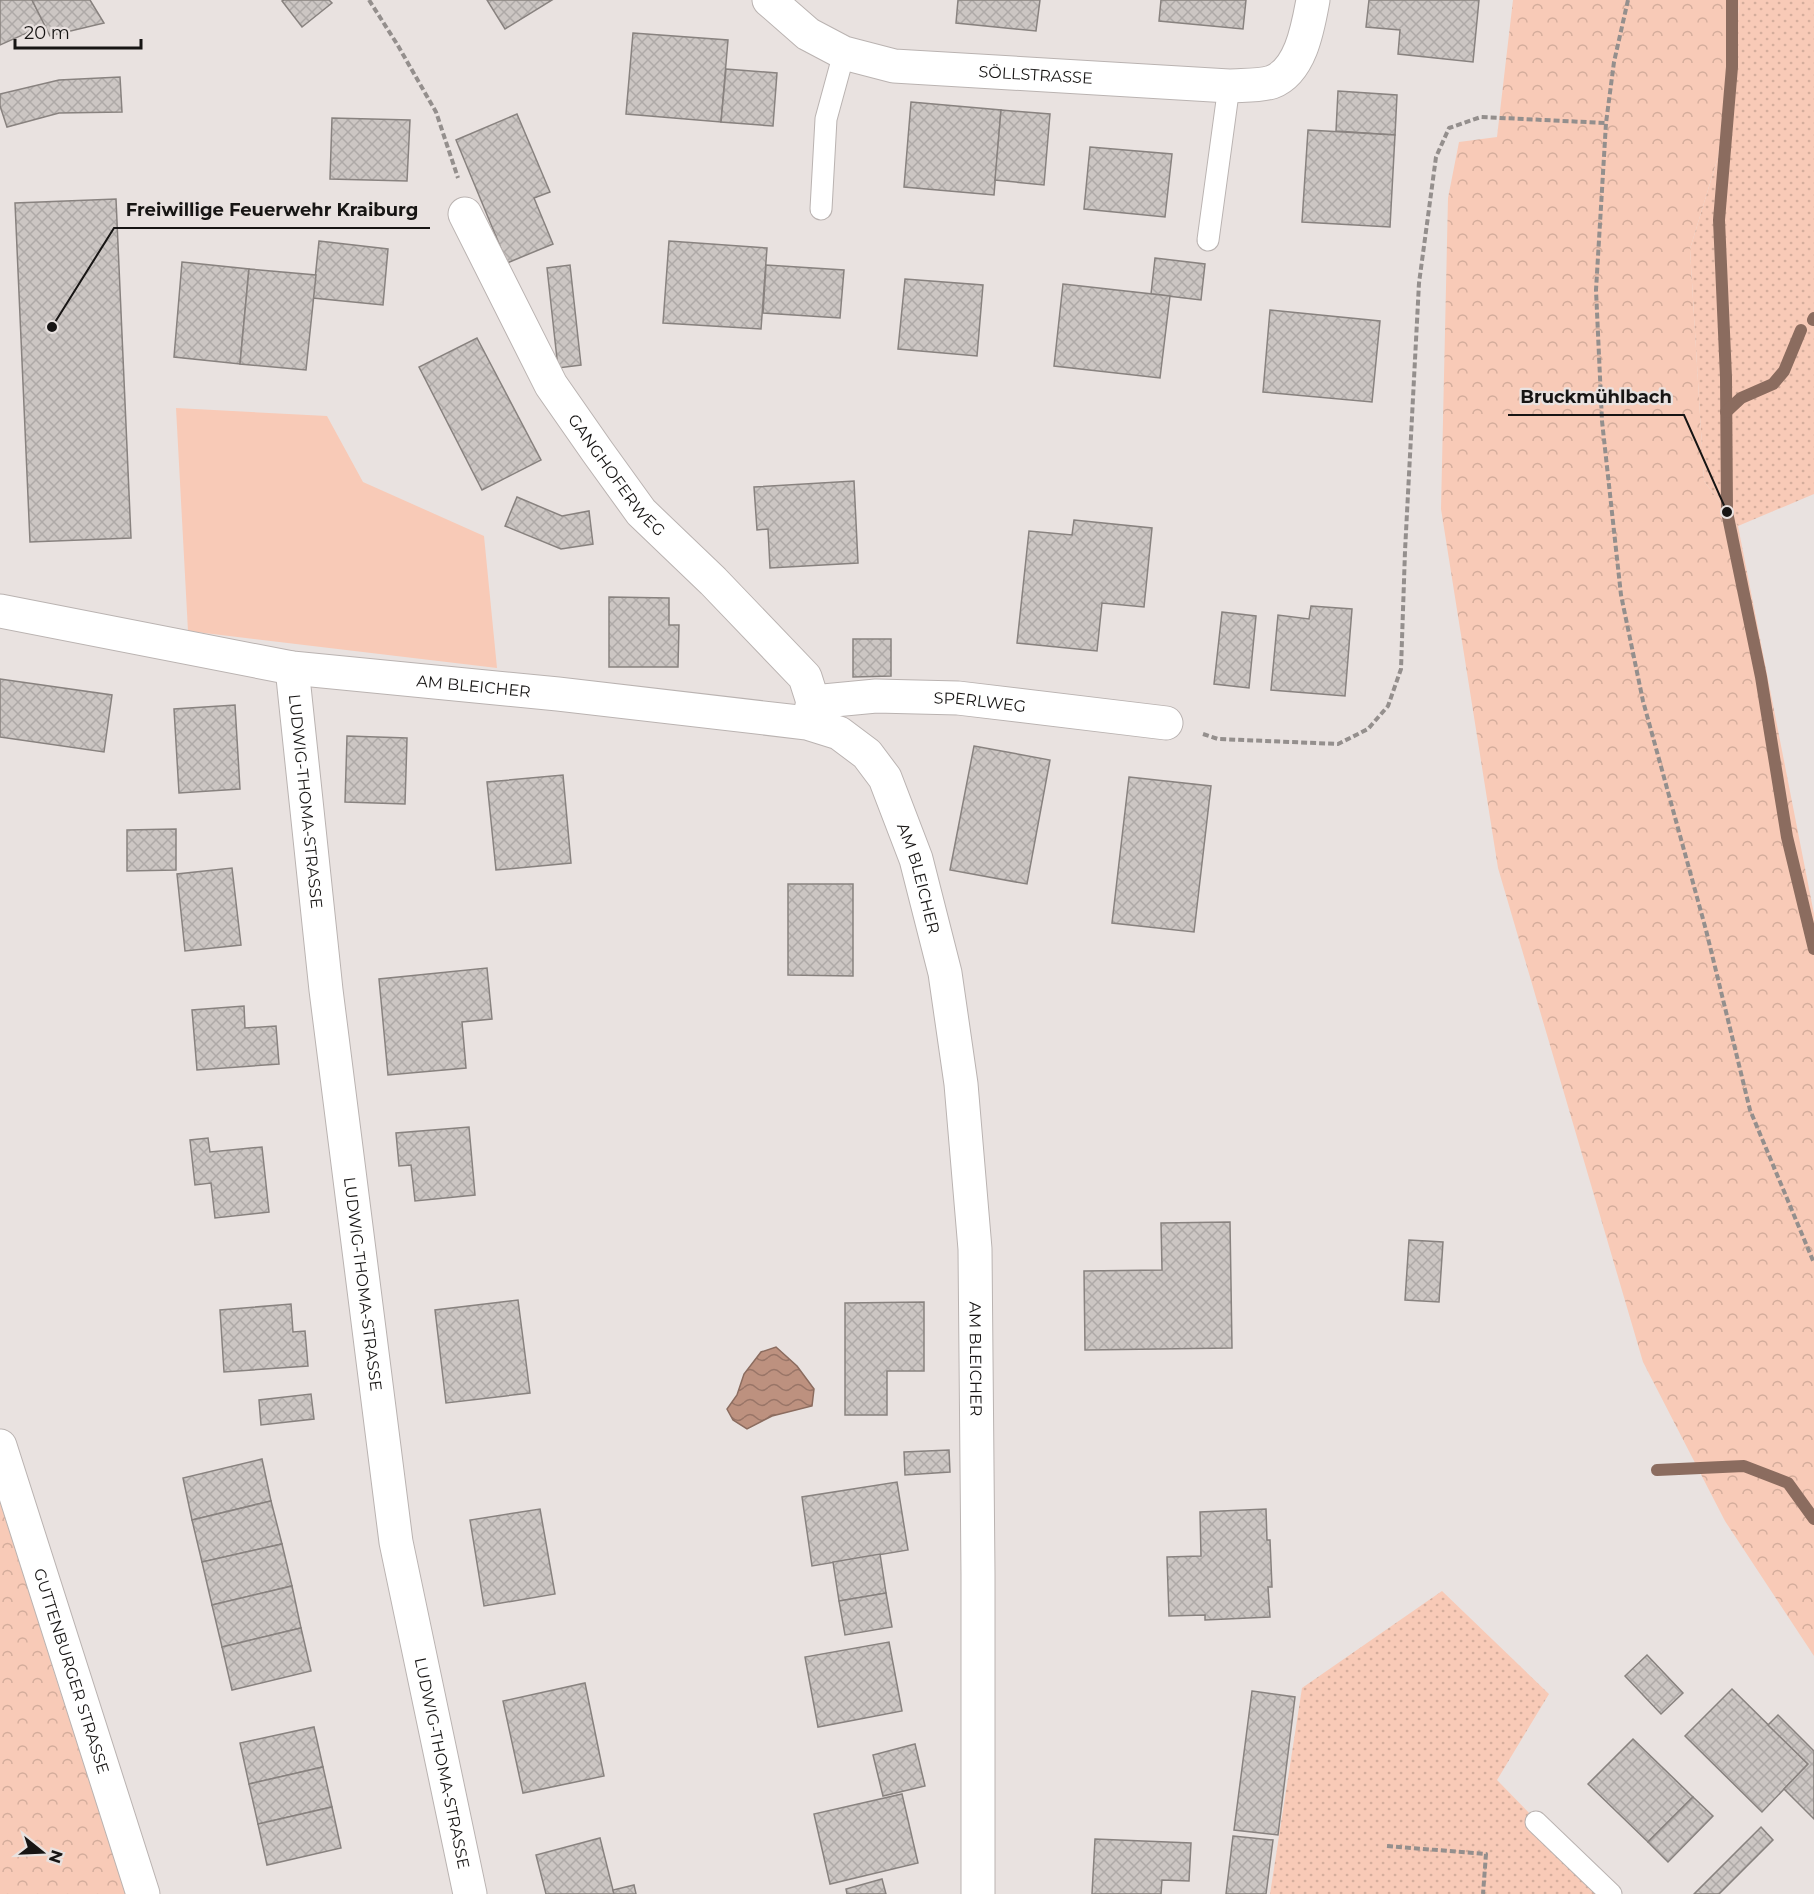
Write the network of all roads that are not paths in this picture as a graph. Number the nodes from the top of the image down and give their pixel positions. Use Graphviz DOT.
graph roads {
  1 [pos="769,0"];
  2 [pos="1314,0"];
  3 [pos="844,53"];
  4 [pos="1229,86"];
  5 [pos="820,209"];
  6 [pos="465,214"];
  7 [pos="1208,240"];
  8 [pos="0,611"];
  9 [pos="292,668"];
  10 [pos="810,713"];
  11 [pos="1166,723"];
  12 [pos="0,1446"];
  13 [pos="1536,1822"];
  14 [pos="143,1894"];
  15 [pos="470,1894"];
  16 [pos="978,1894"];
  17 [pos="1611,1894"];
  1 -- 3 [label="street, SÖLLSTRASSE"];
  2 -- 4 [label="street, SÖLLSTRASSE"];
  3 -- 4 [label="street, SÖLLSTRASSE"];
  3 -- 5 [label="lane"];
  4 -- 7 [label="lane"];
  6 -- 10 [label="street, GANGHOFERWEG"];
  8 -- 9 [label="street, AM BLEICHER"];
  9 -- 10 [label="street, AM BLEICHER"];
  9 -- 15 [label="street, LUDWIG-THOMA-STRASSE"];
  10 -- 11 [label="street, SPERLWEG"];
  10 -- 16 [label="street, AM BLEICHER"];
  12 -- 14 [label="street, GUTTENBURGER STRASSE"];
  13 -- 17 [label="lane"];
}
